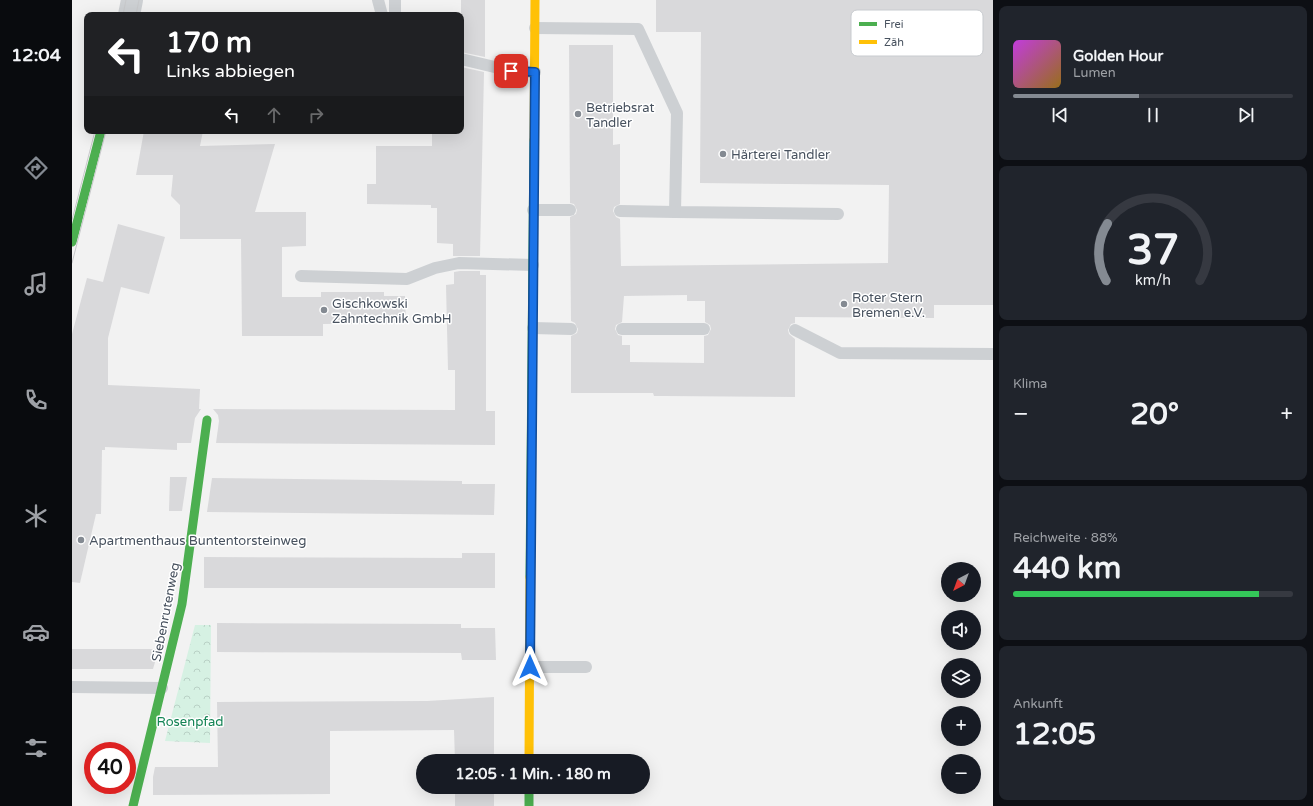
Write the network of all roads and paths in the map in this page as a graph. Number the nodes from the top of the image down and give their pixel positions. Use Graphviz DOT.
graph roads {
  1 [pos="132,0"];
  2 [pos="378,0"];
  3 [pos="395,0"];
  4 [pos="535,0"];
  5 [pos="130,12"];
  6 [pos="381,12"];
  7 [pos="395,12"];
  8 [pos="535,28"];
  9 [pos="464,58"];
  10 [pos="535,72"];
  11 [pos="100,134"];
  12 [pos="534,210"];
  13 [pos="570,210"];
  14 [pos="620,211"];
  15 [pos="675,212"];
  16 [pos="838,214"];
  17 [pos="72,242"];
  18 [pos="533,265"];
  19 [pos="301,276"];
  20 [pos="533,328"];
  21 [pos="571,329"];
  22 [pos="622,329"];
  23 [pos="704,330"];
  24 [pos="795,330"];
  25 [pos="993,354"];
  26 [pos="207,420"];
  27 [pos="530,667"];
  28 [pos="586,667"];
  29 [pos="72,687"];
  30 [pos="162,688"];
  31 [pos="529,754"];
  32 [pos="529,794"];
  33 [pos="133,806"];
  34 [pos="529,806"];
  1 -- 5 [label="street"];
  2 -- 6 [label="lane"];
  3 -- 7 [label="lane"];
  4 -- 8 [label="street"];
  8 -- 10 [label="street"];
  8 -- 15 [label="lane"];
  9 -- 10 [label="lane"];
  10 -- 12 [label="street"];
  11 -- 17 [label="street"];
  12 -- 13 [label="lane"];
  12 -- 18 [label="street"];
  14 -- 15 [label="lane"];
  15 -- 16 [label="lane"];
  18 -- 19 [label="lane"];
  18 -- 20 [label="street"];
  20 -- 21 [label="lane"];
  20 -- 27 [label="street"];
  22 -- 23 [label="lane"];
  24 -- 25 [label="lane"];
  26 -- 30 [label="street, Siebenrutenweg"];
  27 -- 28 [label="lane"];
  27 -- 31 [label="street"];
  29 -- 30 [label="lane"];
  30 -- 33 [label="street, Siebenrutenweg"];
  32 -- 34 [label="street"];
}
